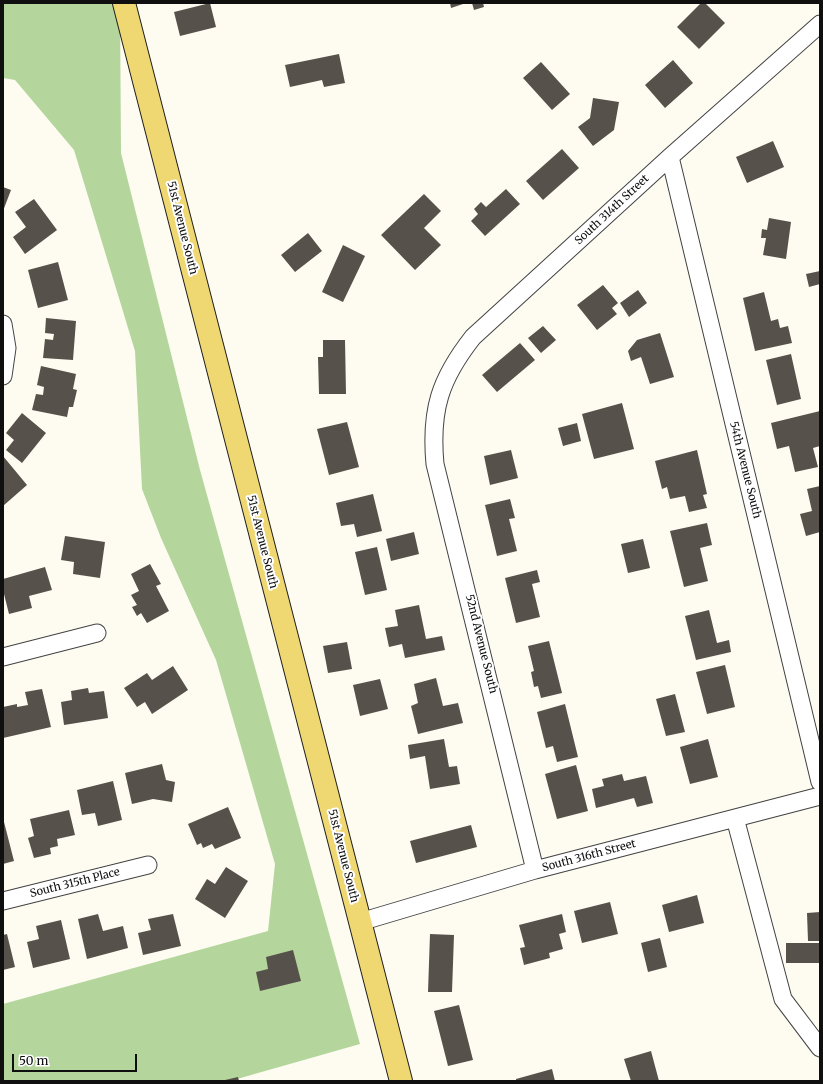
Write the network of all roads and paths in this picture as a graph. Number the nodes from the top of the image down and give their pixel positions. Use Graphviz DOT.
graph roads {
  1 [pos="124,3"];
  2 [pos="820,24"];
  3 [pos="670,157"];
  4 [pos="3,324"];
  5 [pos="3,376"];
  6 [pos="436,418"];
  7 [pos="97,633"];
  8 [pos="3,657"];
  9 [pos="820,782"];
  10 [pos="820,796"];
  11 [pos="735,818"];
  12 [pos="148,864"];
  13 [pos="536,870"];
  14 [pos="3,901"];
  15 [pos="360,922"];
  16 [pos="820,1048"];
  17 [pos="401,1081"];
  1 -- 15 [label="main road, 51st Avenue South"];
  2 -- 3 [label="street, South 314th Street"];
  3 -- 6 [label="street, South 314th Street"];
  3 -- 9 [label="street, 54th Avenue South"];
  4 -- 5 [label="street"];
  6 -- 13 [label="street, 52nd Avenue South"];
  7 -- 8 [label="street"];
  10 -- 11 [label="street, South 316th Street"];
  11 -- 13 [label="street, South 316th Street"];
  11 -- 16 [label="street"];
  12 -- 14 [label="street, South 315th Place"];
  13 -- 15 [label="street, South 316th Street"];
  15 -- 17 [label="main road, 51st Avenue South"];
}
